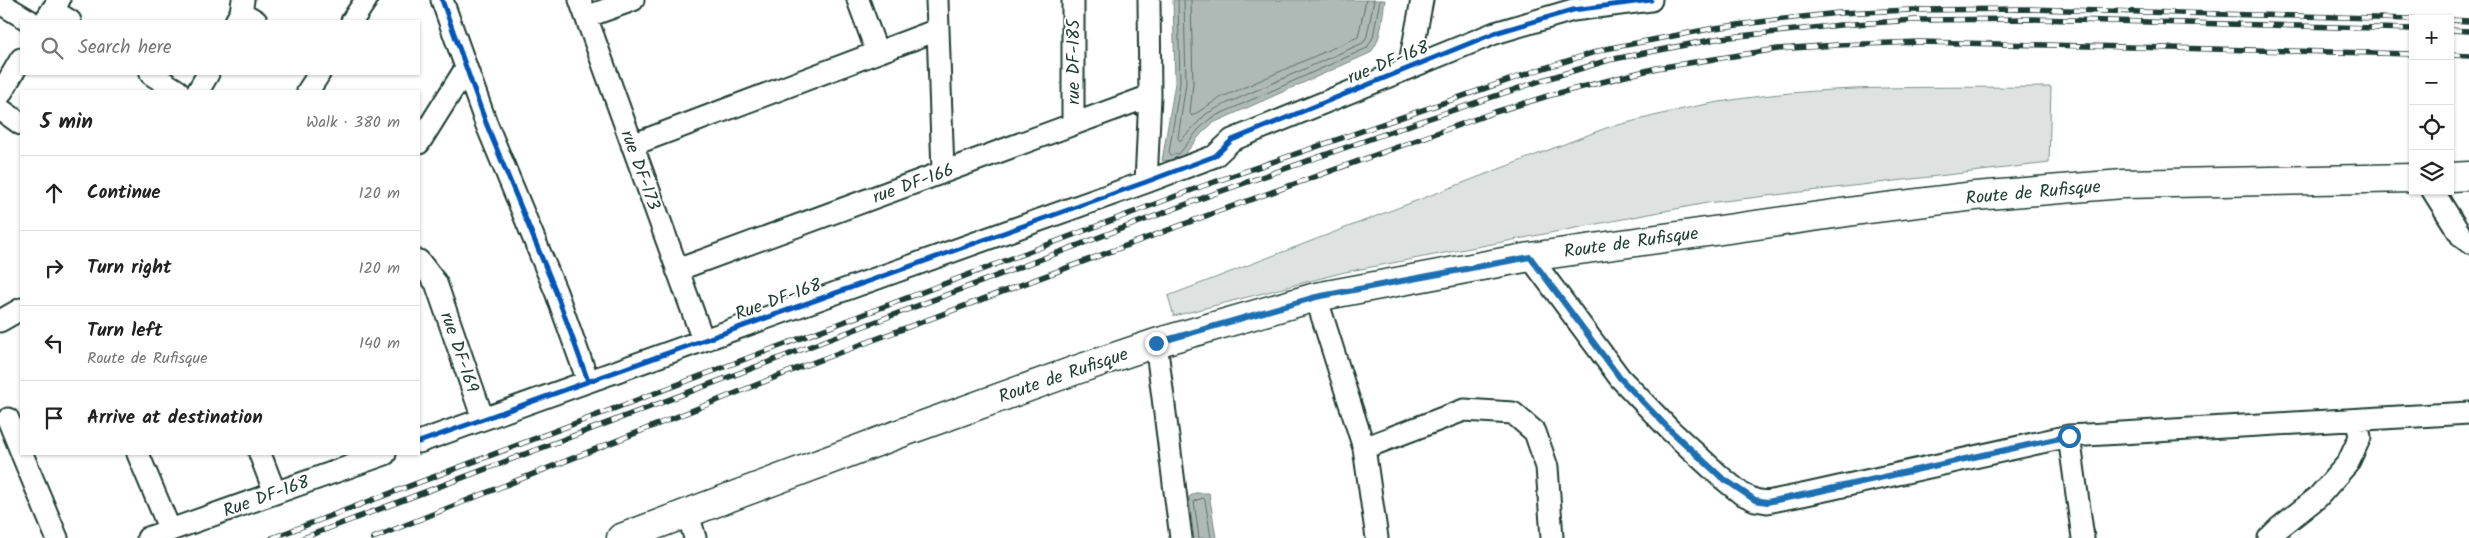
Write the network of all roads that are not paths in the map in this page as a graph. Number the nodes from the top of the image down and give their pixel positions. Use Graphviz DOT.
graph roads {
  1 [pos="259,0"];
  2 [pos="366,0"];
  3 [pos="442,0"];
  4 [pos="632,0"];
  5 [pos="858,0"];
  6 [pos="937,0"];
  7 [pos="1073,0"];
  8 [pos="1149,0"];
  9 [pos="1422,0"];
  10 [pos="1651,0"];
  11 [pos="0,3"];
  12 [pos="1573,5"];
  13 [pos="583,9"];
  14 [pos="244,14"];
  15 [pos="28,20"];
  16 [pos="353,20"];
  17 [pos="936,30"];
  18 [pos="877,52"];
  19 [pos="20,61"];
  20 [pos="466,68"];
  21 [pos="1409,68"];
  22 [pos="153,75"];
  23 [pos="207,75"];
  24 [pos="318,75"];
  25 [pos="176,90"];
  26 [pos="199,90"];
  27 [pos="309,90"];
  28 [pos="0,95"];
  29 [pos="1150,96"];
  30 [pos="0,109"];
  31 [pos="20,123"];
  32 [pos="1073,124"];
  33 [pos="420,141"];
  34 [pos="632,146"];
  35 [pos="943,172"];
  36 [pos="2409,178"];
  37 [pos="1146,182"];
  38 [pos="2436,195"];
  39 [pos="2469,242"];
  40 [pos="1530,257"];
  41 [pos="420,262"];
  42 [pos="677,270"];
  43 [pos="1316,297"];
  44 [pos="20,311"];
  45 [pos="0,321"];
  46 [pos="702,340"];
  47 [pos="1156,343"];
  48 [pos="588,381"];
  49 [pos="2469,413"];
  50 [pos="10,418"];
  51 [pos="483,419"];
  52 [pos="2357,420"];
  53 [pos="2069,436"];
  54 [pos="420,442"];
  55 [pos="20,447"];
  56 [pos="1364,448"];
  57 [pos="23,455"];
  58 [pos="138,455"];
  59 [pos="260,455"];
  60 [pos="380,455"];
  61 [pos="275,493"];
  62 [pos="692,526"];
  63 [pos="170,530"];
  64 [pos="57,538"];
  65 [pos="148,538"];
  66 [pos="622,538"];
  67 [pos="1181,538"];
  68 [pos="1377,538"];
  69 [pos="1552,538"];
  70 [pos="2083,538"];
  71 [pos="2269,538"];
  1 -- 14 [label="street"];
  2 -- 16 [label="street"];
  3 -- 20 [label="street"];
  4 -- 13 [label="street"];
  5 -- 18 [label="street"];
  6 -- 17 [label="street"];
  7 -- 32 [label="street, rue DF-185"];
  8 -- 29 [label="street"];
  9 -- 21 [label="street"];
  10 -- 12 [label="street, rue DF-168"];
  11 -- 15 [label="street"];
  12 -- 21 [label="street, rue DF-168"];
  13 -- 34 [label="street, rue DF-173"];
  17 -- 18 [label="street"];
  17 -- 35 [label="street"];
  18 -- 34 [label="street"];
  19 -- 28 [label="street"];
  20 -- 33 [label="street"];
  20 -- 48 [label="street"];
  21 -- 37 [label="street, rue DF-168"];
  22 -- 25 [label="street"];
  23 -- 26 [label="street"];
  24 -- 27 [label="street"];
  29 -- 32 [label="street, rue DF-166"];
  29 -- 37 [label="street"];
  30 -- 31 [label="street"];
  32 -- 35 [label="street, rue DF-166"];
  34 -- 42 [label="street, rue DF-173"];
  35 -- 42 [label="street, rue DF-166"];
  36 -- 40 [label="main road, Route de Rufisque"];
  37 -- 46 [label="street, Rue DF-168"];
  38 -- 39 [label="street"];
  40 -- 43 [label="main road, Route de Rufisque"];
  40 -- 53 [label="street"];
  41 -- 51 [label="street, rue DF-169"];
  42 -- 46 [label="street, rue DF-173"];
  43 -- 47 [label="main road, Route de Rufisque"];
  43 -- 56 [label="street"];
  44 -- 45 [label="street"];
  46 -- 48 [label="street, Rue DF-168"];
  47 -- 62 [label="main road, Route de Rufisque"];
  47 -- 67 [label="street"];
  48 -- 51 [label="street, Rue DF-168"];
  49 -- 52 [label="street"];
  50 -- 55 [label="street"];
  51 -- 54 [label="street, Rue DF-168"];
  52 -- 53 [label="street"];
  52 -- 71 [label="street"];
  53 -- 70 [label="street"];
  56 -- 68 [label="street"];
  56 -- 69 [label="street"];
  57 -- 64 [label="street"];
  58 -- 63 [label="street"];
  59 -- 61 [label="street"];
  60 -- 61 [label="street, Rue DF-168"];
  61 -- 63 [label="street, Rue DF-168"];
  62 -- 66 [label="main road, Route de Rufisque"];
  63 -- 65 [label="street, Rue DF-168"];
}
